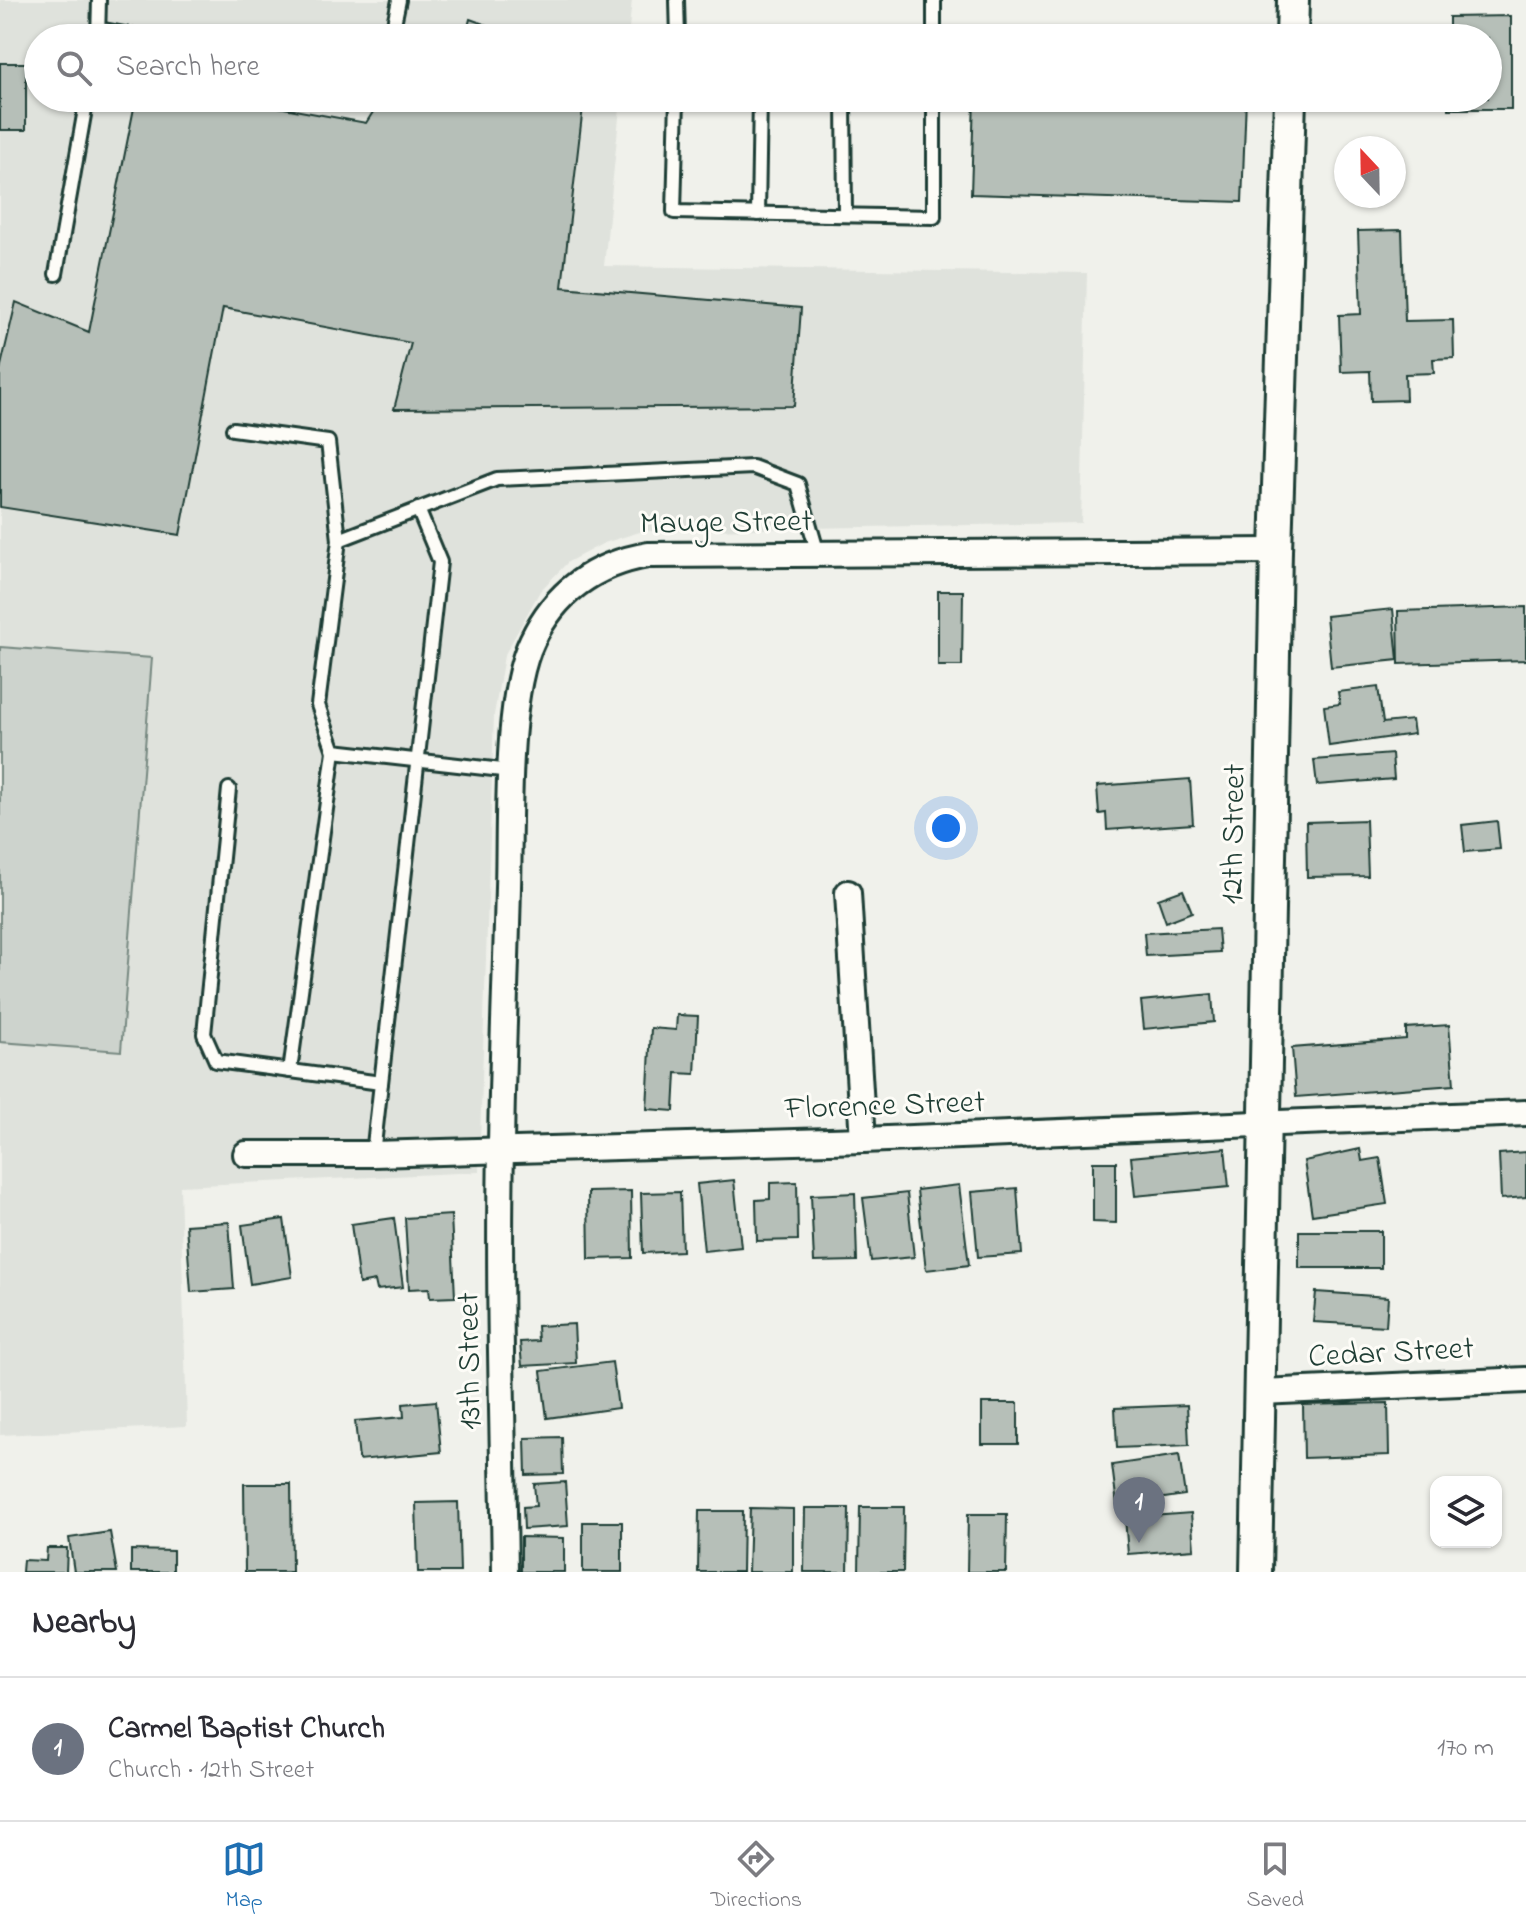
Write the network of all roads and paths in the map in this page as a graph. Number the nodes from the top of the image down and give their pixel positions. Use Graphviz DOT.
graph roads {
  1 [pos="99,0"];
  2 [pos="399,0"];
  3 [pos="677,0"];
  4 [pos="934,0"];
  5 [pos="1293,0"];
  6 [pos="98,24"];
  7 [pos="394,24"];
  8 [pos="678,24"];
  9 [pos="934,24"];
  10 [pos="1292,24"];
  11 [pos="85,112"];
  12 [pos="677,112"];
  13 [pos="760,112"];
  14 [pos="844,112"];
  15 [pos="934,112"];
  16 [pos="1290,112"];
  17 [pos="758,214"];
  18 [pos="845,215"];
  19 [pos="56,274"];
  20 [pos="233,429"];
  21 [pos="418,509"];
  22 [pos="339,540"];
  23 [pos="1276,551"];
  24 [pos="818,554"];
  25 [pos="334,751"];
  26 [pos="417,760"];
  27 [pos="511,771"];
  28 [pos="229,789"];
  29 [pos="848,893"];
  30 [pos="290,1071"];
  31 [pos="381,1083"];
  32 [pos="1526,1113"];
  33 [pos="1265,1126"];
  34 [pos="863,1140"];
  35 [pos="500,1150"];
  36 [pos="246,1154"];
  37 [pos="373,1154"];
  38 [pos="1526,1380"];
  39 [pos="1260,1392"];
  40 [pos="505,1572"];
  41 [pos="1256,1572"];
  1 -- 6 [label="lane"];
  2 -- 7 [label="lane"];
  3 -- 8 [label="lane"];
  4 -- 9 [label="lane"];
  5 -- 10 [label="street"];
  11 -- 19 [label="lane"];
  12 -- 17 [label="lane"];
  13 -- 17 [label="lane"];
  14 -- 18 [label="lane"];
  15 -- 18 [label="lane"];
  16 -- 23 [label="street, 12th Street"];
  17 -- 18 [label="lane"];
  20 -- 22 [label="lane"];
  21 -- 22 [label="lane"];
  21 -- 24 [label="lane"];
  21 -- 26 [label="lane"];
  22 -- 25 [label="lane"];
  23 -- 24 [label="street, Mauge Street"];
  23 -- 33 [label="street, 12th Street"];
  24 -- 27 [label="street, Mauge Street"];
  25 -- 26 [label="lane"];
  25 -- 30 [label="lane"];
  26 -- 27 [label="lane"];
  26 -- 31 [label="lane"];
  27 -- 35 [label="street, Mauge Street"];
  28 -- 30 [label="lane"];
  29 -- 34 [label="street"];
  30 -- 31 [label="lane"];
  31 -- 37 [label="lane"];
  32 -- 33 [label="street, Florence Street"];
  33 -- 34 [label="street, Florence Street"];
  33 -- 39 [label="street, 12th Street"];
  34 -- 35 [label="street, Florence Street"];
  35 -- 37 [label="street, Florence Street"];
  35 -- 40 [label="street, 13th Street"];
  36 -- 37 [label="street, Florence Street"];
  38 -- 39 [label="street, Cedar Street"];
  39 -- 41 [label="street, 12th Street"];
}
